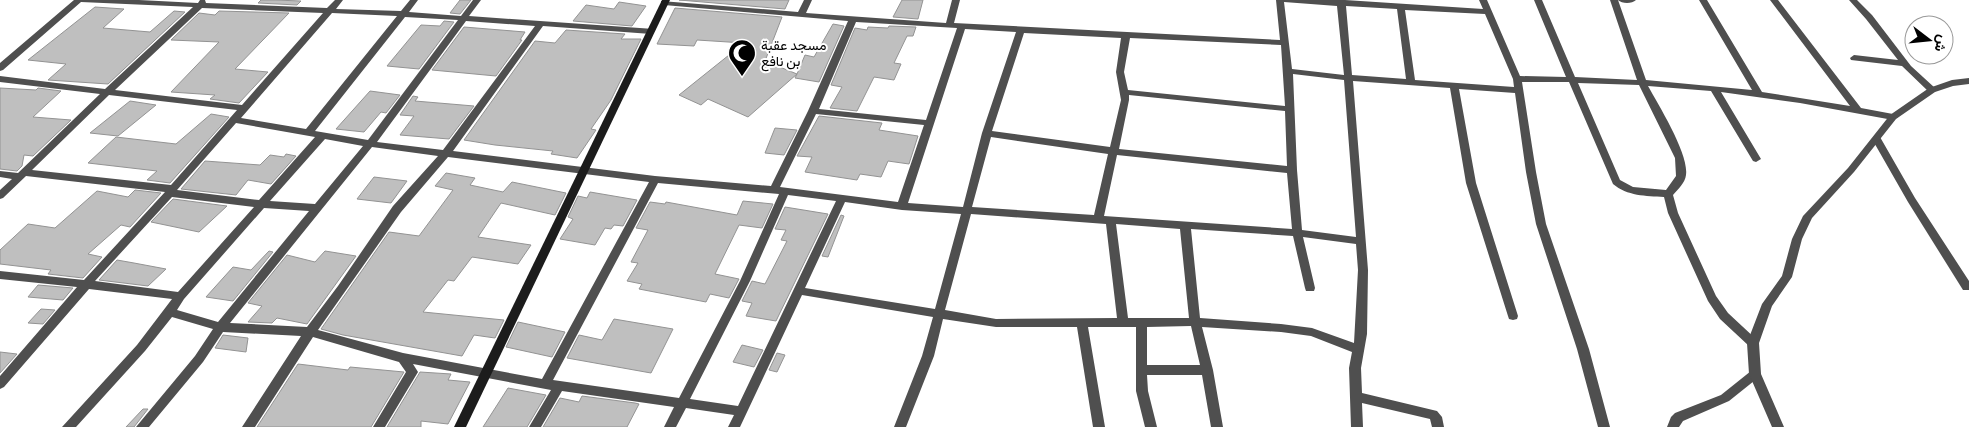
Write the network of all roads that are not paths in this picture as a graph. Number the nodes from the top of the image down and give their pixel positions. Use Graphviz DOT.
graph roads {
  1 [pos="79,0"];
  2 [pos="83,0"];
  3 [pos="98,0"];
  4 [pos="339,0"];
  5 [pos="414,0"];
  6 [pos="477,0"];
  7 [pos="741,0"];
  8 [pos="808,0"];
  9 [pos="956,0"];
  10 [pos="1280,0"];
  11 [pos="1284,0"];
  12 [pos="1483,0"];
  13 [pos="1538,0"];
  14 [pos="1614,0"];
  15 [pos="1622,0"];
  16 [pos="1632,0"];
  17 [pos="1703,0"];
  18 [pos="1774,0"];
  19 [pos="1853,0"];
  20 [pos="203,2"];
  21 [pos="665,2"];
  22 [pos="1341,2"];
  23 [pos="1401,8"];
  24 [pos="736,9"];
  25 [pos="330,10"];
  26 [pos="1487,12"];
  27 [pos="403,14"];
  28 [pos="802,15"];
  29 [pos="463,19"];
  30 [pos="853,19"];
  31 [pos="541,24"];
  32 [pos="949,25"];
  33 [pos="962,25"];
  34 [pos="1021,30"];
  35 [pos="650,31"];
  36 [pos="1126,35"];
  37 [pos="1284,43"];
  38 [pos="1854,58"];
  39 [pos="1904,63"];
  40 [pos="1904,64"];
  41 [pos="1906,65"];
  42 [pos="0,68"];
  43 [pos="1288,71"];
  44 [pos="1349,78"];
  45 [pos="0,79"];
  46 [pos="1571,79"];
  47 [pos="1411,82"];
  48 [pos="1642,82"];
  49 [pos="1969,82"];
  50 [pos="1518,85"];
  51 [pos="1454,86"];
  52 [pos="1714,89"];
  53 [pos="1932,90"];
  54 [pos="108,91"];
  55 [pos="1124,92"];
  56 [pos="1759,94"];
  57 [pos="243,108"];
  58 [pos="1290,109"];
  59 [pos="1856,109"];
  60 [pos="813,111"];
  61 [pos="1893,117"];
  62 [pos="235,120"];
  63 [pos="930,123"];
  64 [pos="308,133"];
  65 [pos="987,133"];
  66 [pos="322,136"];
  67 [pos="1877,139"];
  68 [pos="370,144"];
  69 [pos="1112,151"];
  70 [pos="446,153"];
  71 [pos="1756,159"];
  72 [pos="584,170"];
  73 [pos="1292,170"];
  74 [pos="0,174"];
  75 [pos="23,175"];
  76 [pos="655,179"];
  77 [pos="172,191"];
  78 [pos="780,191"];
  79 [pos="1668,194"];
  80 [pos="0,196"];
  81 [pos="842,199"];
  82 [pos="261,204"];
  83 [pos="902,206"];
  84 [pos="318,208"];
  85 [pos="967,210"];
  86 [pos="1098,220"];
  87 [pos="1111,221"];
  88 [pos="1185,225"];
  89 [pos="1297,233"];
  90 [pos="1361,241"];
  91 [pos="0,275"];
  92 [pos="87,284"];
  93 [pos="1967,287"];
  94 [pos="1310,288"];
  95 [pos="800,291"];
  96 [pos="180,296"];
  97 [pos="170,312"];
  98 [pos="940,315"];
  99 [pos="1512,316"];
  100 [pos="1082,322"];
  101 [pos="1195,322"];
  102 [pos="1123,323"];
  103 [pos="1141,323"];
  104 [pos="220,327"];
  105 [pos="310,332"];
  106 [pos="1753,343"];
  107 [pos="1358,349"];
  108 [pos="403,358"];
  109 [pos="1142,370"];
  110 [pos="1207,370"];
  111 [pos="486,372"];
  112 [pos="1755,374"];
  113 [pos="0,384"];
  114 [pos="545,384"];
  115 [pos="560,386"];
  116 [pos="1356,397"];
  117 [pos="682,402"];
  118 [pos="740,411"];
  119 [pos="68,427"];
  120 [pos="142,427"];
  121 [pos="248,427"];
  122 [pos="379,427"];
  123 [pos="460,427"];
  124 [pos="535,427"];
  125 [pos="670,427"];
  126 [pos="734,427"];
  127 [pos="900,427"];
  128 [pos="1100,427"];
  129 [pos="1152,427"];
  130 [pos="1217,427"];
  131 [pos="1357,427"];
  132 [pos="1438,427"];
  133 [pos="1604,427"];
  134 [pos="1673,427"];
  135 [pos="1778,427"];
  1 -- 42 [label="street"];
  2 -- 3 [label="street"];
  3 -- 20 [label="street"];
  4 -- 25 [label="street"];
  5 -- 27 [label="street"];
  6 -- 29 [label="street"];
  7 -- 24 [label="street"];
  8 -- 28 [label="street"];
  9 -- 32 [label="street"];
  10 -- 37 [label="street"];
  11 -- 22 [label="street"];
  12 -- 26 [label="street"];
  13 -- 46 [label="street"];
  14 -- 48 [label="street"];
  15 -- 16 [label="street"];
  17 -- 56 [label="street"];
  18 -- 59 [label="street"];
  19 -- 39 [label="street"];
  20 -- 25 [label="street"];
  20 -- 54 [label="street"];
  21 -- 24 [label="street"];
  21 -- 35 [label="main road"];
  22 -- 23 [label="street"];
  22 -- 44 [label="street"];
  23 -- 26 [label="street"];
  23 -- 47 [label="street"];
  24 -- 28 [label="street"];
  25 -- 27 [label="street"];
  25 -- 57 [label="street"];
  26 -- 50 [label="street"];
  27 -- 29 [label="street"];
  27 -- 64 [label="street"];
  28 -- 30 [label="street"];
  29 -- 31 [label="street"];
  29 -- 68 [label="street"];
  30 -- 32 [label="street"];
  30 -- 60 [label="street"];
  31 -- 35 [label="street"];
  31 -- 70 [label="street"];
  32 -- 33 [label="street"];
  33 -- 34 [label="street"];
  33 -- 63 [label="street"];
  34 -- 36 [label="street"];
  34 -- 65 [label="street"];
  35 -- 72 [label="main road"];
  36 -- 37 [label="street"];
  36 -- 55 [label="street"];
  37 -- 43 [label="street"];
  38 -- 40 [label="street"];
  41 -- 53 [label="street"];
  43 -- 44 [label="street"];
  43 -- 58 [label="street"];
  44 -- 47 [label="street"];
  44 -- 90 [label="street"];
  45 -- 54 [label="street"];
  46 -- 48 [label="street"];
  46 -- 50 [label="street"];
  46 -- 79 [label="street"];
  47 -- 51 [label="street"];
  48 -- 52 [label="street"];
  48 -- 79 [label="street"];
  49 -- 53 [label="street"];
  50 -- 51 [label="street"];
  50 -- 133 [label="street"];
  51 -- 99 [label="street"];
  52 -- 56 [label="street"];
  52 -- 71 [label="street"];
  53 -- 61 [label="street"];
  54 -- 57 [label="street"];
  54 -- 75 [label="street"];
  55 -- 58 [label="street"];
  55 -- 69 [label="street"];
  56 -- 59 [label="street"];
  57 -- 62 [label="street"];
  58 -- 73 [label="street"];
  59 -- 61 [label="street"];
  60 -- 63 [label="street"];
  60 -- 78 [label="street"];
  61 -- 67 [label="street"];
  62 -- 64 [label="street"];
  62 -- 77 [label="street"];
  63 -- 83 [label="street"];
  64 -- 66 [label="street"];
  65 -- 69 [label="street"];
  65 -- 85 [label="street"];
  66 -- 68 [label="street"];
  66 -- 82 [label="street"];
  67 -- 93 [label="street"];
  67 -- 106 [label="street"];
  68 -- 70 [label="street"];
  68 -- 84 [label="street"];
  69 -- 73 [label="street"];
  69 -- 86 [label="street"];
  70 -- 72 [label="street"];
  70 -- 105 [label="street"];
  72 -- 76 [label="street"];
  72 -- 111 [label="main road"];
  73 -- 89 [label="street"];
  74 -- 75 [label="street"];
  75 -- 77 [label="street"];
  75 -- 80 [label="street"];
  76 -- 78 [label="street"];
  76 -- 114 [label="street"];
  77 -- 82 [label="street"];
  77 -- 92 [label="street"];
  78 -- 81 [label="street"];
  78 -- 117 [label="street"];
  79 -- 106 [label="street"];
  81 -- 83 [label="street"];
  81 -- 95 [label="street"];
  82 -- 84 [label="street"];
  82 -- 96 [label="street"];
  83 -- 85 [label="street"];
  84 -- 104 [label="street"];
  85 -- 86 [label="street"];
  85 -- 98 [label="street"];
  86 -- 87 [label="street"];
  87 -- 88 [label="street"];
  87 -- 102 [label="street"];
  88 -- 89 [label="street"];
  88 -- 101 [label="street"];
  89 -- 90 [label="street"];
  89 -- 94 [label="street"];
  90 -- 107 [label="street"];
  91 -- 92 [label="street"];
  92 -- 96 [label="street"];
  92 -- 113 [label="street"];
  95 -- 98 [label="street"];
  95 -- 118 [label="street"];
  96 -- 97 [label="street"];
  97 -- 104 [label="street"];
  97 -- 119 [label="street"];
  98 -- 100 [label="street"];
  98 -- 127 [label="street"];
  100 -- 102 [label="street"];
  100 -- 128 [label="street"];
  101 -- 103 [label="street"];
  101 -- 107 [label="street"];
  101 -- 110 [label="street"];
  102 -- 103 [label="street"];
  103 -- 109 [label="street"];
  104 -- 105 [label="street"];
  104 -- 120 [label="street"];
  105 -- 108 [label="street"];
  105 -- 121 [label="street"];
  106 -- 112 [label="street"];
  107 -- 116 [label="street"];
  108 -- 111 [label="street"];
  108 -- 122 [label="street"];
  109 -- 110 [label="street"];
  109 -- 129 [label="street"];
  110 -- 130 [label="street"];
  111 -- 114 [label="street"];
  111 -- 123 [label="main road"];
  112 -- 134 [label="street"];
  112 -- 135 [label="street"];
  114 -- 115 [label="street"];
  115 -- 117 [label="street"];
  115 -- 124 [label="street"];
  116 -- 131 [label="street"];
  116 -- 132 [label="street"];
  117 -- 118 [label="street"];
  117 -- 125 [label="street"];
  118 -- 126 [label="street"];
}
